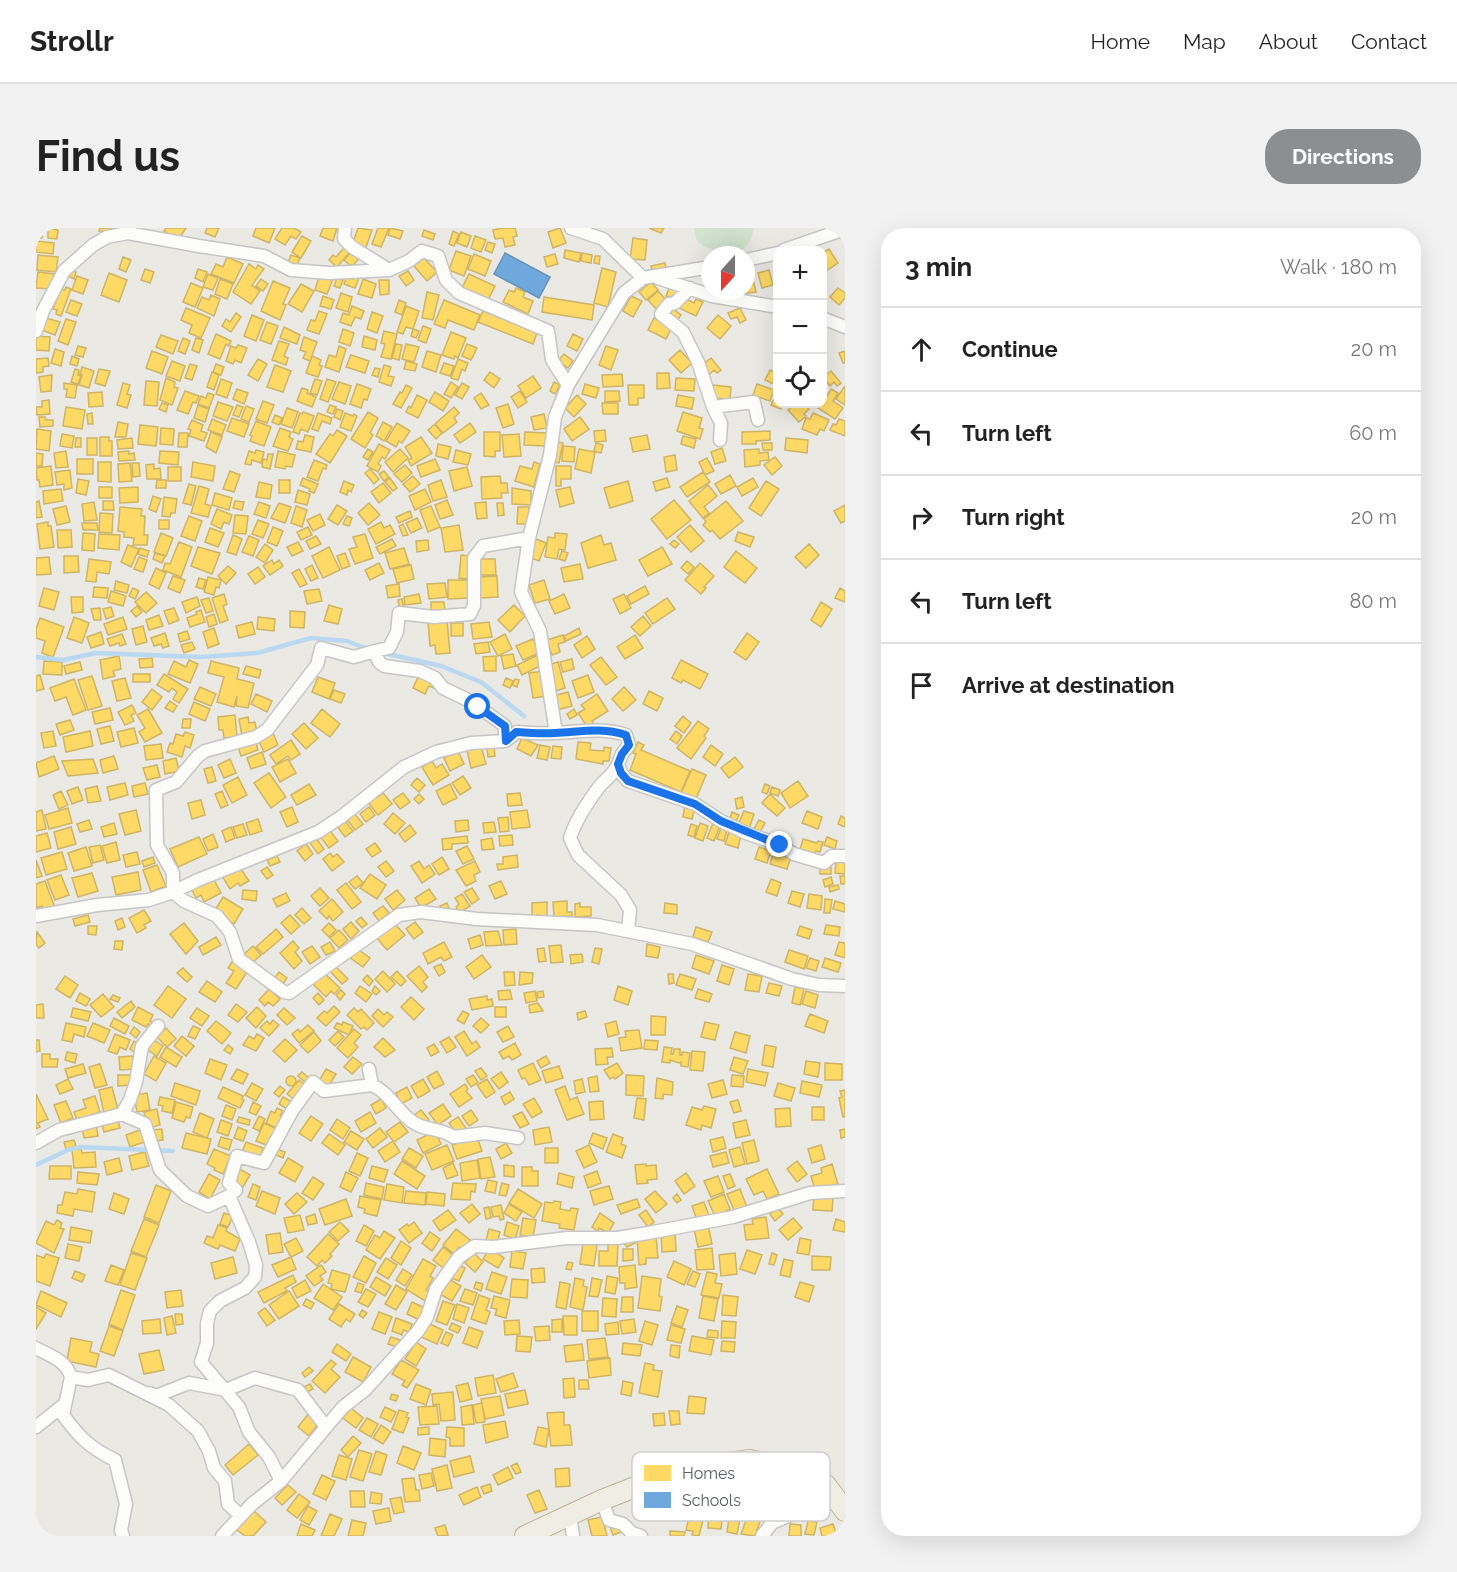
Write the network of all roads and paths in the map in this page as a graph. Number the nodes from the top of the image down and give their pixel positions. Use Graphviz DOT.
graph roads {
  1 [pos="345,228"];
  2 [pos="571,228"];
  3 [pos="845,230"];
  4 [pos="154,233"];
  5 [pos="605,234"];
  6 [pos="796,246"];
  7 [pos="773,254"];
  8 [pos="755,258"];
  9 [pos="701,269"];
  10 [pos="389,270"];
  11 [pos="643,278"];
  12 [pos="657,278"];
  13 [pos="690,288"];
  14 [pos="773,306"];
  15 [pos="827,320"];
  16 [pos="845,327"];
  17 [pos="36,331"];
  18 [pos="568,385"];
  19 [pos="713,407"];
  20 [pos="758,420"];
  21 [pos="720,440"];
  22 [pos="529,538"];
  23 [pos="375,651"];
  24 [pos="556,733"];
  25 [pos="506,741"];
  26 [pos="618,764"];
  27 [pos="845,856"];
  28 [pos="173,892"];
  29 [pos="36,916"];
  30 [pos="628,931"];
  31 [pos="845,986"];
  32 [pos="158,1026"];
  33 [pos="369,1069"];
  34 [pos="372,1085"];
  35 [pos="122,1114"];
  36 [pos="518,1138"];
  37 [pos="37,1143"];
  38 [pos="845,1191"];
  39 [pos="229,1196"];
  40 [pos="36,1348"];
  41 [pos="71,1377"];
  42 [pos="140,1389"];
  43 [pos="226,1390"];
  44 [pos="65,1404"];
  45 [pos="326,1426"];
  46 [pos="36,1427"];
  47 [pos="281,1481"];
  48 [pos="632,1488"];
  49 [pos="830,1491"];
  50 [pos="602,1500"];
  51 [pos="845,1511"];
  52 [pos="570,1515"];
  53 [pos="241,1516"];
  54 [pos="777,1521"];
  55 [pos="123,1536"];
  56 [pos="222,1536"];
  57 [pos="525,1536"];
  58 [pos="573,1536"];
  59 [pos="641,1536"];
  60 [pos="762,1536"];
  1 -- 10 [label="street"];
  2 -- 5 [label="street"];
  3 -- 6 [label="street"];
  4 -- 10 [label="street"];
  4 -- 17 [label="street"];
  5 -- 11 [label="street"];
  7 -- 8 [label="street"];
  9 -- 12 [label="street"];
  10 -- 18 [label="street"];
  11 -- 12 [label="street"];
  11 -- 18 [label="street"];
  12 -- 13 [label="street"];
  13 -- 14 [label="street"];
  13 -- 19 [label="street"];
  15 -- 16 [label="street"];
  18 -- 22 [label="street"];
  19 -- 20 [label="street"];
  19 -- 21 [label="street"];
  22 -- 23 [label="street"];
  22 -- 24 [label="street"];
  23 -- 25 [label="street"];
  23 -- 28 [label="street"];
  24 -- 25 [label="street"];
  24 -- 26 [label="street"];
  25 -- 28 [label="street"];
  26 -- 27 [label="street"];
  26 -- 30 [label="street"];
  28 -- 29 [label="street"];
  28 -- 30 [label="street"];
  30 -- 31 [label="street"];
  32 -- 35 [label="street"];
  33 -- 34 [label="street"];
  34 -- 36 [label="street"];
  34 -- 39 [label="street"];
  35 -- 37 [label="street"];
  35 -- 39 [label="street"];
  38 -- 45 [label="street"];
  39 -- 43 [label="street"];
  40 -- 41 [label="street"];
  41 -- 42 [label="street"];
  41 -- 44 [label="street"];
  42 -- 43 [label="street"];
  42 -- 53 [label="street"];
  43 -- 45 [label="street"];
  43 -- 47 [label="street"];
  44 -- 46 [label="street"];
  44 -- 55 [label="street"];
  45 -- 47 [label="street"];
  47 -- 53 [label="street"];
  48 -- 50 [label="highway"];
  49 -- 51 [label="highway"];
  50 -- 52 [label="highway"];
  50 -- 59 [label="street"];
  52 -- 57 [label="highway"];
  52 -- 58 [label="street"];
  53 -- 56 [label="street"];
  54 -- 60 [label="street"];
}
